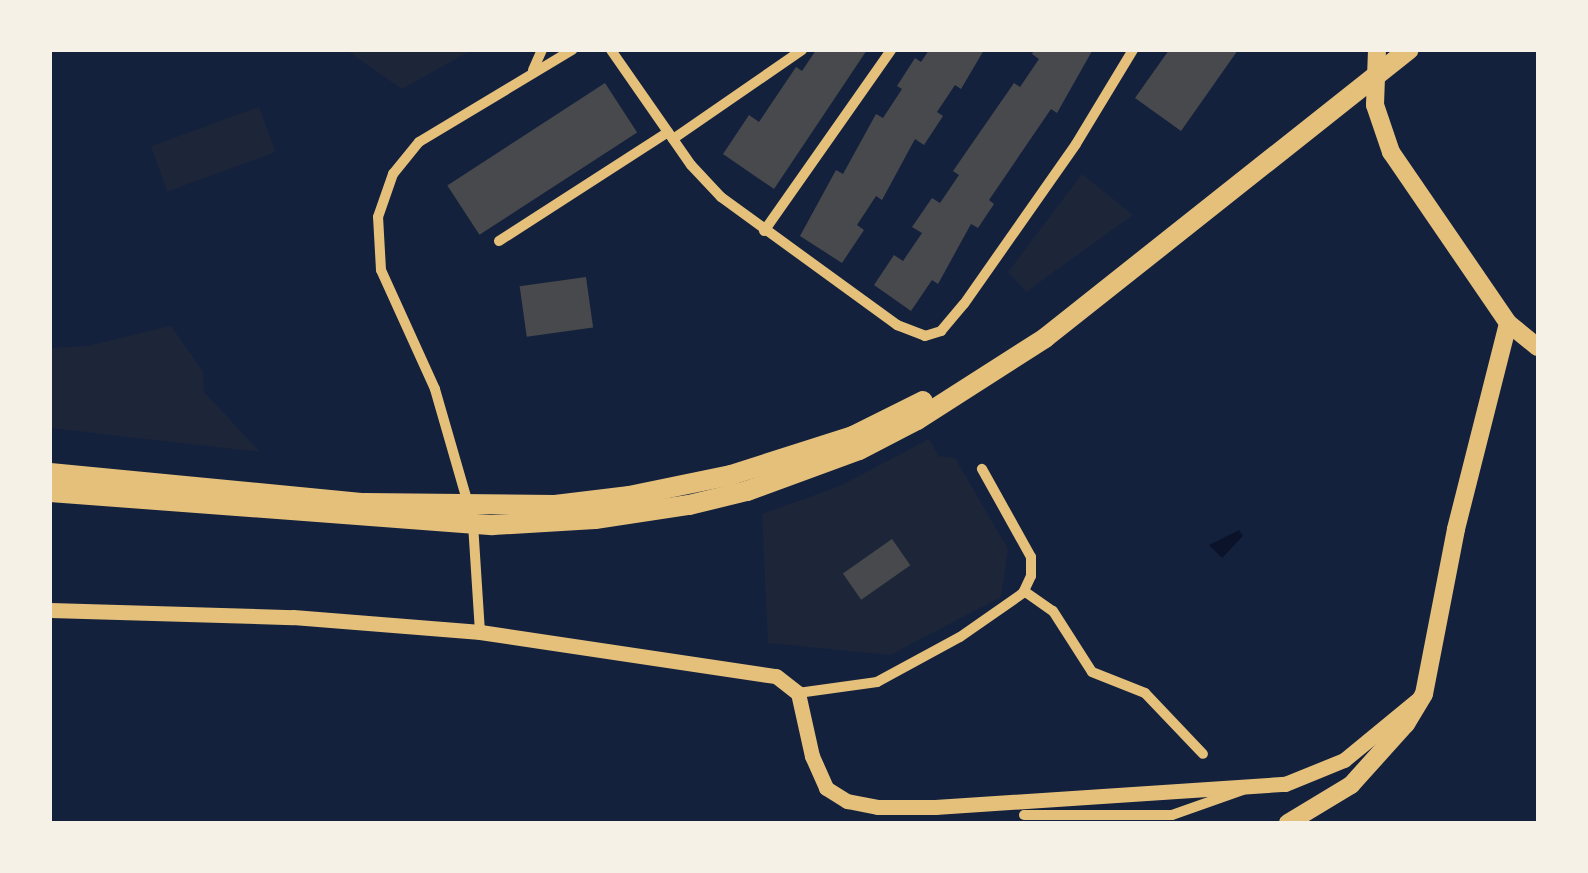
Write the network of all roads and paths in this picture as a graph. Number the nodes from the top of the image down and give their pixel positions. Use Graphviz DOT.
graph roads {
  1 [pos="542,50"];
  2 [pos="572,50"];
  3 [pos="612,50"];
  4 [pos="802,50"];
  5 [pos="890,50"];
  6 [pos="1377,50"];
  7 [pos="1386,50"];
  8 [pos="1409,50"];
  9 [pos="1128,52"];
  10 [pos="532,71"];
  11 [pos="1336,100"];
  12 [pos="670,135"];
  13 [pos="764,231"];
  14 [pos="499,241"];
  15 [pos="1508,323"];
  16 [pos="1538,347"];
  17 [pos="982,468"];
  18 [pos="50,473"];
  19 [pos="50,492"];
  20 [pos="448,515"];
  21 [pos="1024,591"];
  22 [pos="50,610"];
  23 [pos="480,632"];
  24 [pos="798,693"];
  25 [pos="1424,694"];
  26 [pos="1202,754"];
  27 [pos="1248,788"];
  28 [pos="1038,798"];
  29 [pos="918,815"];
  30 [pos="1021,819"];
  31 [pos="1137,819"];
  32 [pos="1288,823"];
  1 -- 10 [label="street"];
  2 -- 10 [label="street"];
  3 -- 12 [label="street"];
  4 -- 12 [label="street"];
  5 -- 13 [label="street"];
  6 -- 15 [label="main road"];
  7 -- 11 [label="highway"];
  8 -- 11 [label="highway"];
  9 -- 13 [label="street"];
  10 -- 23 [label="street"];
  11 -- 20 [label="highway"];
  12 -- 13 [label="street"];
  12 -- 14 [label="street"];
  15 -- 16 [label="main road"];
  15 -- 25 [label="main road"];
  17 -- 21 [label="street"];
  18 -- 20 [label="highway"];
  19 -- 20 [label="highway"];
  21 -- 24 [label="street"];
  21 -- 26 [label="street"];
  22 -- 23 [label="street"];
  23 -- 24 [label="street"];
  24 -- 29 [label="street"];
  25 -- 27 [label="street"];
  25 -- 32 [label="main road"];
  27 -- 28 [label="street"];
  27 -- 31 [label="street"];
  28 -- 29 [label="street"];
  28 -- 30 [label="street"];
  30 -- 31 [label="street"];
}
